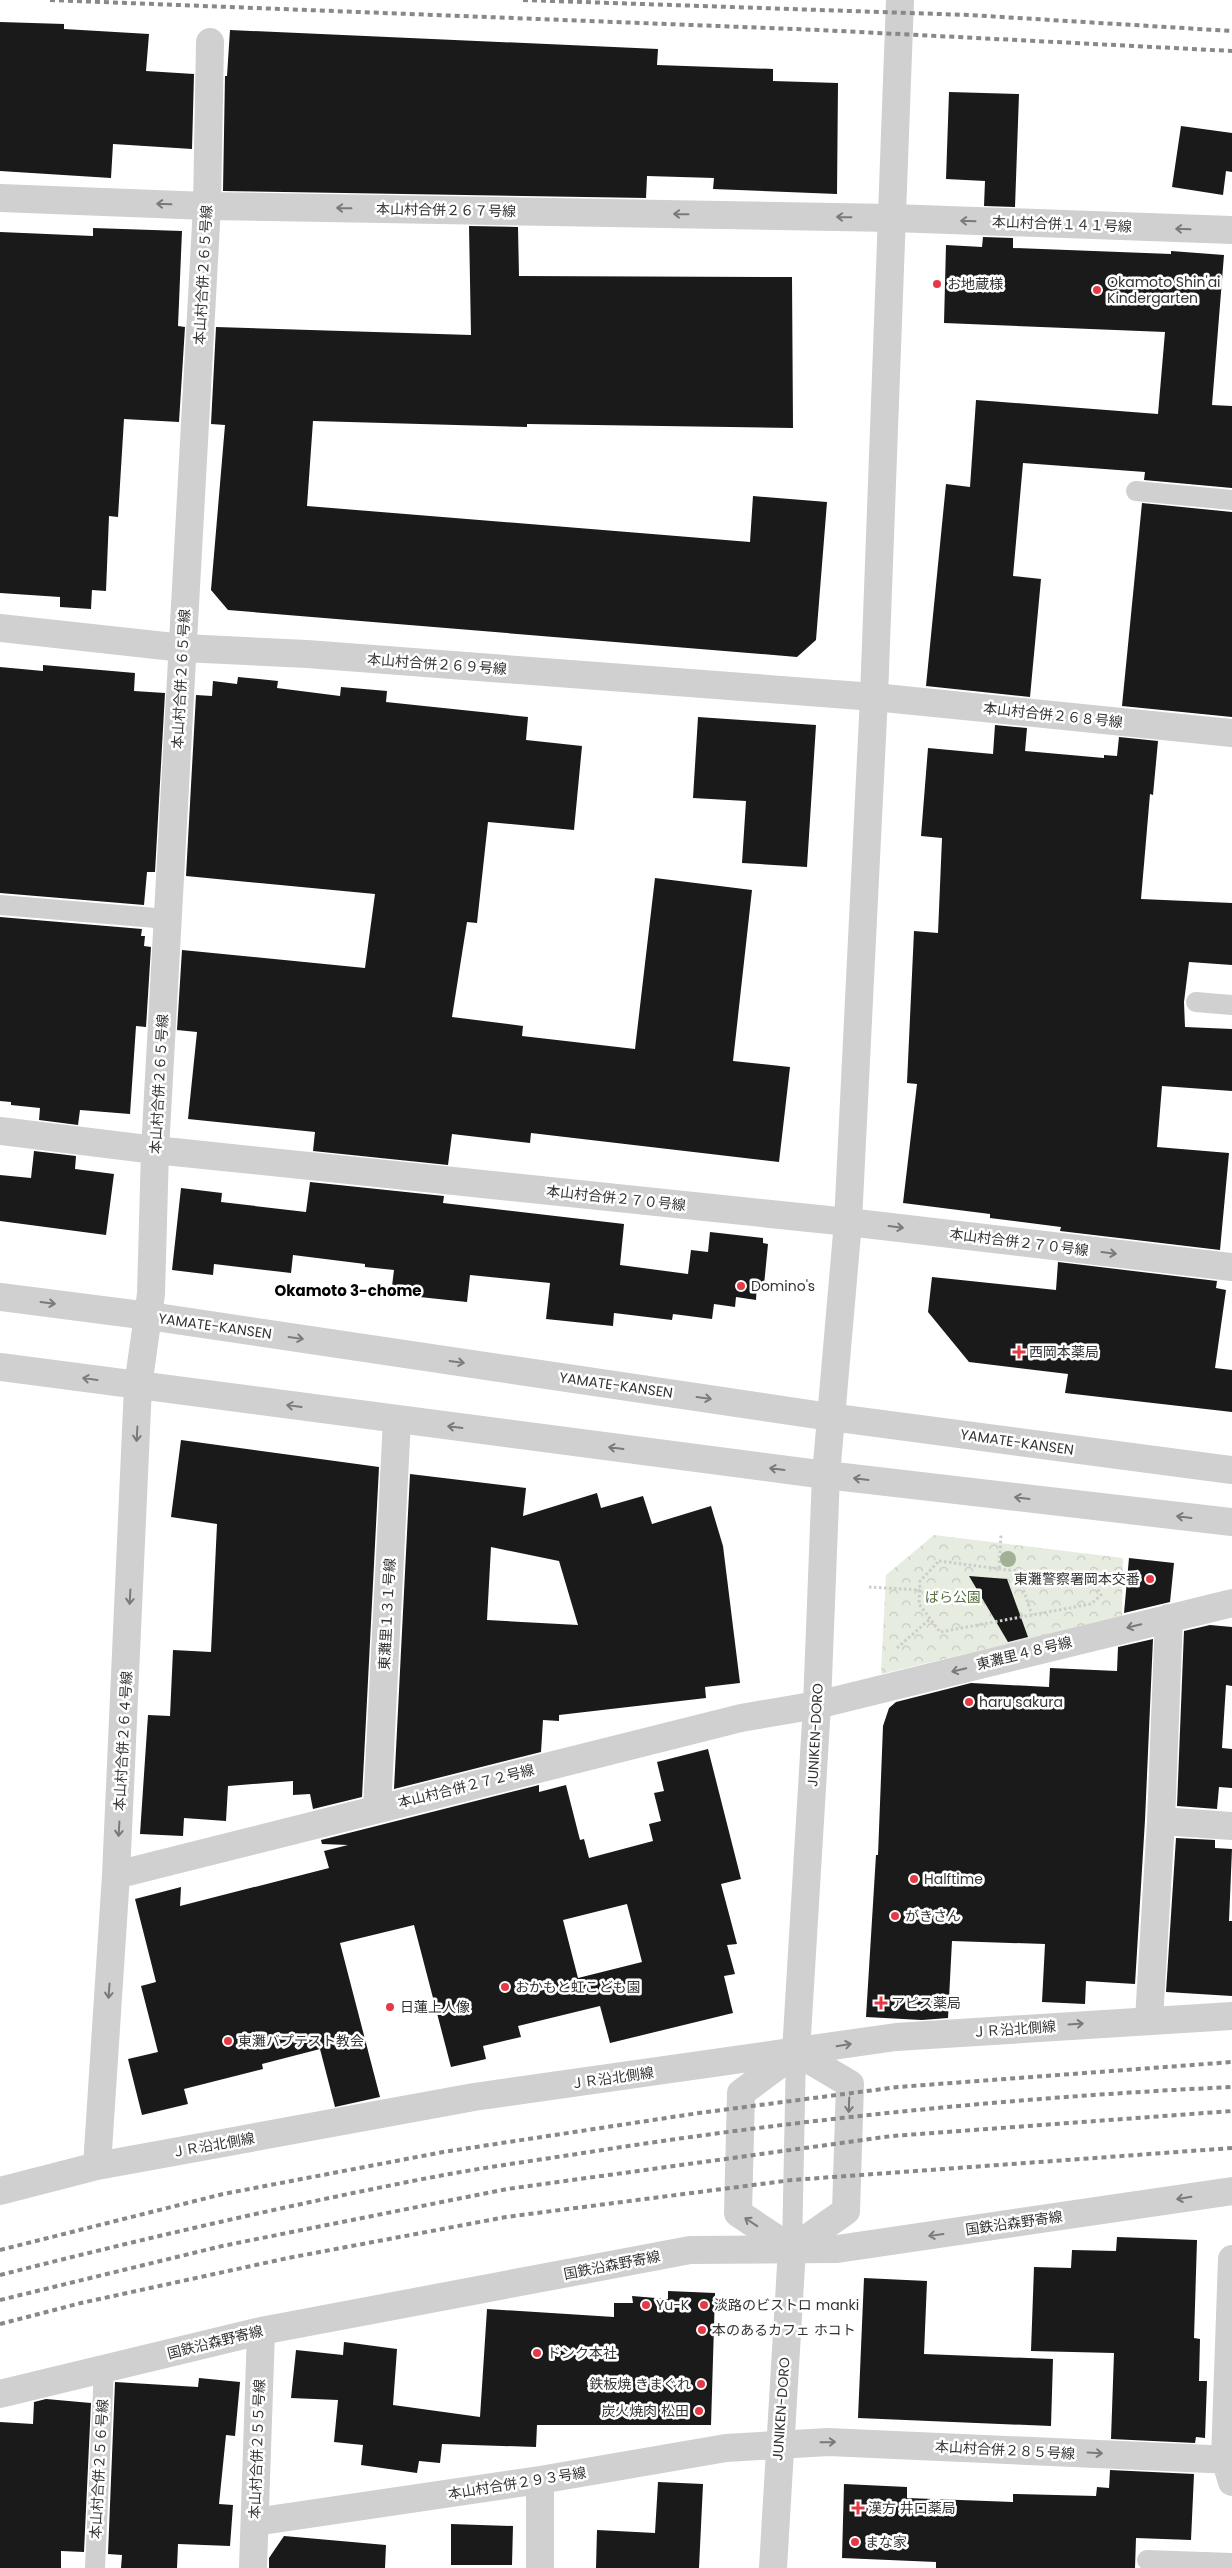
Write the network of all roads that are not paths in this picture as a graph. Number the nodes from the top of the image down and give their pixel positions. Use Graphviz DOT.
graph roads {
  1 [pos="900,0"];
  2 [pos="210,42"];
  3 [pos="0,198"];
  4 [pos="207,206"];
  5 [pos="893,218"];
  6 [pos="1232,230"];
  7 [pos="1136,491"];
  8 [pos="1232,500"];
  9 [pos="0,628"];
  10 [pos="183,648"];
  11 [pos="874,697"];
  12 [pos="1232,733"];
  13 [pos="0,905"];
  14 [pos="168,920"];
  15 [pos="1196,1002"];
  16 [pos="1232,1005"];
  17 [pos="0,1131"];
  18 [pos="155,1150"];
  19 [pos="848,1222"];
  20 [pos="1232,1267"];
  21 [pos="0,1297"];
  22 [pos="149,1316"];
  23 [pos="0,1367"];
  24 [pos="138,1386"];
  25 [pos="830,1417"];
  26 [pos="397,1420"];
  27 [pos="1232,1470"];
  28 [pos="826,1475"];
  29 [pos="1232,1522"];
  30 [pos="1232,1603"];
  31 [pos="1169,1618"];
  32 [pos="817,1705"];
  33 [pos="377,1808"];
  34 [pos="1161,1821"];
  35 [pos="1232,1826"];
  36 [pos="116,1875"];
  37 [pos="1232,2016"];
  38 [pos="1149,2019"];
  39 [pos="796,2052"];
  40 [pos="97,2166"];
  41 [pos="0,2191"];
  42 [pos="1232,2191"];
  43 [pos="792,2249"];
  44 [pos="1232,2259"];
  45 [pos="260,2331"];
  46 [pos="104,2369"];
  47 [pos="0,2394"];
  48 [pos="779,2444"];
  49 [pos="1230,2467"];
  50 [pos="540,2480"];
  51 [pos="255,2522"];
  52 [pos="1146,2560"];
  53 [pos="1232,2563"];
  54 [pos="95,2568"];
  55 [pos="253,2568"];
  56 [pos="540,2568"];
  57 [pos="774,2568"];
  1 -- 5 [label="street, JUNIKEN-DORO"];
  2 -- 4 [label="street, 本山村合併２６５号線"];
  4 -- 3 [label="street, 本山村合併２６７号線, one-way"];
  5 -- 4 [label="street, 本山村合併２６７号線, one-way"];
  4 -- 10 [label="street, 本山村合併２６５号線"];
  6 -- 5 [label="street, 本山村合併１４１号線, one-way"];
  5 -- 11 [label="street, JUNIKEN-DORO"];
  7 -- 8 [label="lane"];
  9 -- 10 [label="street, 本山村合併２６９号線"];
  10 -- 11 [label="street, 本山村合併２６９号線"];
  10 -- 14 [label="street, 本山村合併２６５号線"];
  11 -- 12 [label="street, 本山村合併２６８号線"];
  11 -- 19 [label="street, JUNIKEN-DORO"];
  13 -- 14 [label="lane"];
  14 -- 18 [label="street, 本山村合併２６５号線"];
  15 -- 16 [label="lane"];
  17 -- 18 [label="street, 本山村合併２７０号線"];
  18 -- 19 [label="street, 本山村合併２７０号線"];
  18 -- 22 [label="street, 本山村合併２６５号線"];
  19 -- 20 [label="street, 本山村合併２７０号線, one-way"];
  19 -- 25 [label="street, JUNIKEN-DORO"];
  21 -- 22 [label="street, YAMATE-KANSEN, one-way"];
  22 -- 24 [label="street, 本山村合併２６４号線"];
  22 -- 25 [label="street, YAMATE-KANSEN, one-way"];
  24 -- 23 [label="street, one-way"];
  26 -- 24 [label="street, one-way"];
  24 -- 36 [label="street, 本山村合併２６４号線, one-way"];
  25 -- 27 [label="street, YAMATE-KANSEN"];
  25 -- 28 [label="street, JUNIKEN-DORO"];
  28 -- 26 [label="street, one-way"];
  26 -- 33 [label="street, 東灘里１３１号線"];
  29 -- 28 [label="street, one-way"];
  28 -- 32 [label="street, JUNIKEN-DORO"];
  30 -- 31 [label="street, 東灘里４８号線"];
  31 -- 32 [label="street, 東灘里４８号線, one-way"];
  31 -- 34 [label="street"];
  32 -- 33 [label="street, 本山村合併２７２号線"];
  32 -- 39 [label="street, JUNIKEN-DORO"];
  33 -- 36 [label="street, 本山村合併２７２号線"];
  34 -- 35 [label="street"];
  34 -- 38 [label="street"];
  36 -- 40 [label="street, 本山村合併２６４号線, one-way"];
  37 -- 38 [label="street, ＪＲ沿北側線"];
  39 -- 38 [label="street, ＪＲ沿北側線, one-way"];
  39 -- 40 [label="street, ＪＲ沿北側線"];
  39 -- 43 [label="lane"];
  43 -- 39 [label="street, one-way"];
  39 -- 43 [label="street, one-way"];
  40 -- 41 [label="street, ＪＲ沿北側線"];
  42 -- 43 [label="street, 国鉄沿森野寄線, one-way"];
  43 -- 45 [label="street, 国鉄沿森野寄線"];
  43 -- 48 [label="street, JUNIKEN-DORO"];
  44 -- 49 [label="street"];
  45 -- 46 [label="street, 国鉄沿森野寄線"];
  45 -- 51 [label="street, 本山村合併２５５号線"];
  46 -- 47 [label="street, 国鉄沿森野寄線"];
  46 -- 54 [label="lane, 本山村合併２５６号線"];
  48 -- 49 [label="street, 本山村合併２８５号線, one-way"];
  48 -- 50 [label="street, 本山村合併２９３号線"];
  48 -- 57 [label="street, JUNIKEN-DORO"];
  50 -- 51 [label="street, 本山村合併２９３号線"];
  50 -- 56 [label="street"];
  51 -- 55 [label="street, 本山村合併２５５号線"];
  52 -- 53 [label="lane"];
}
